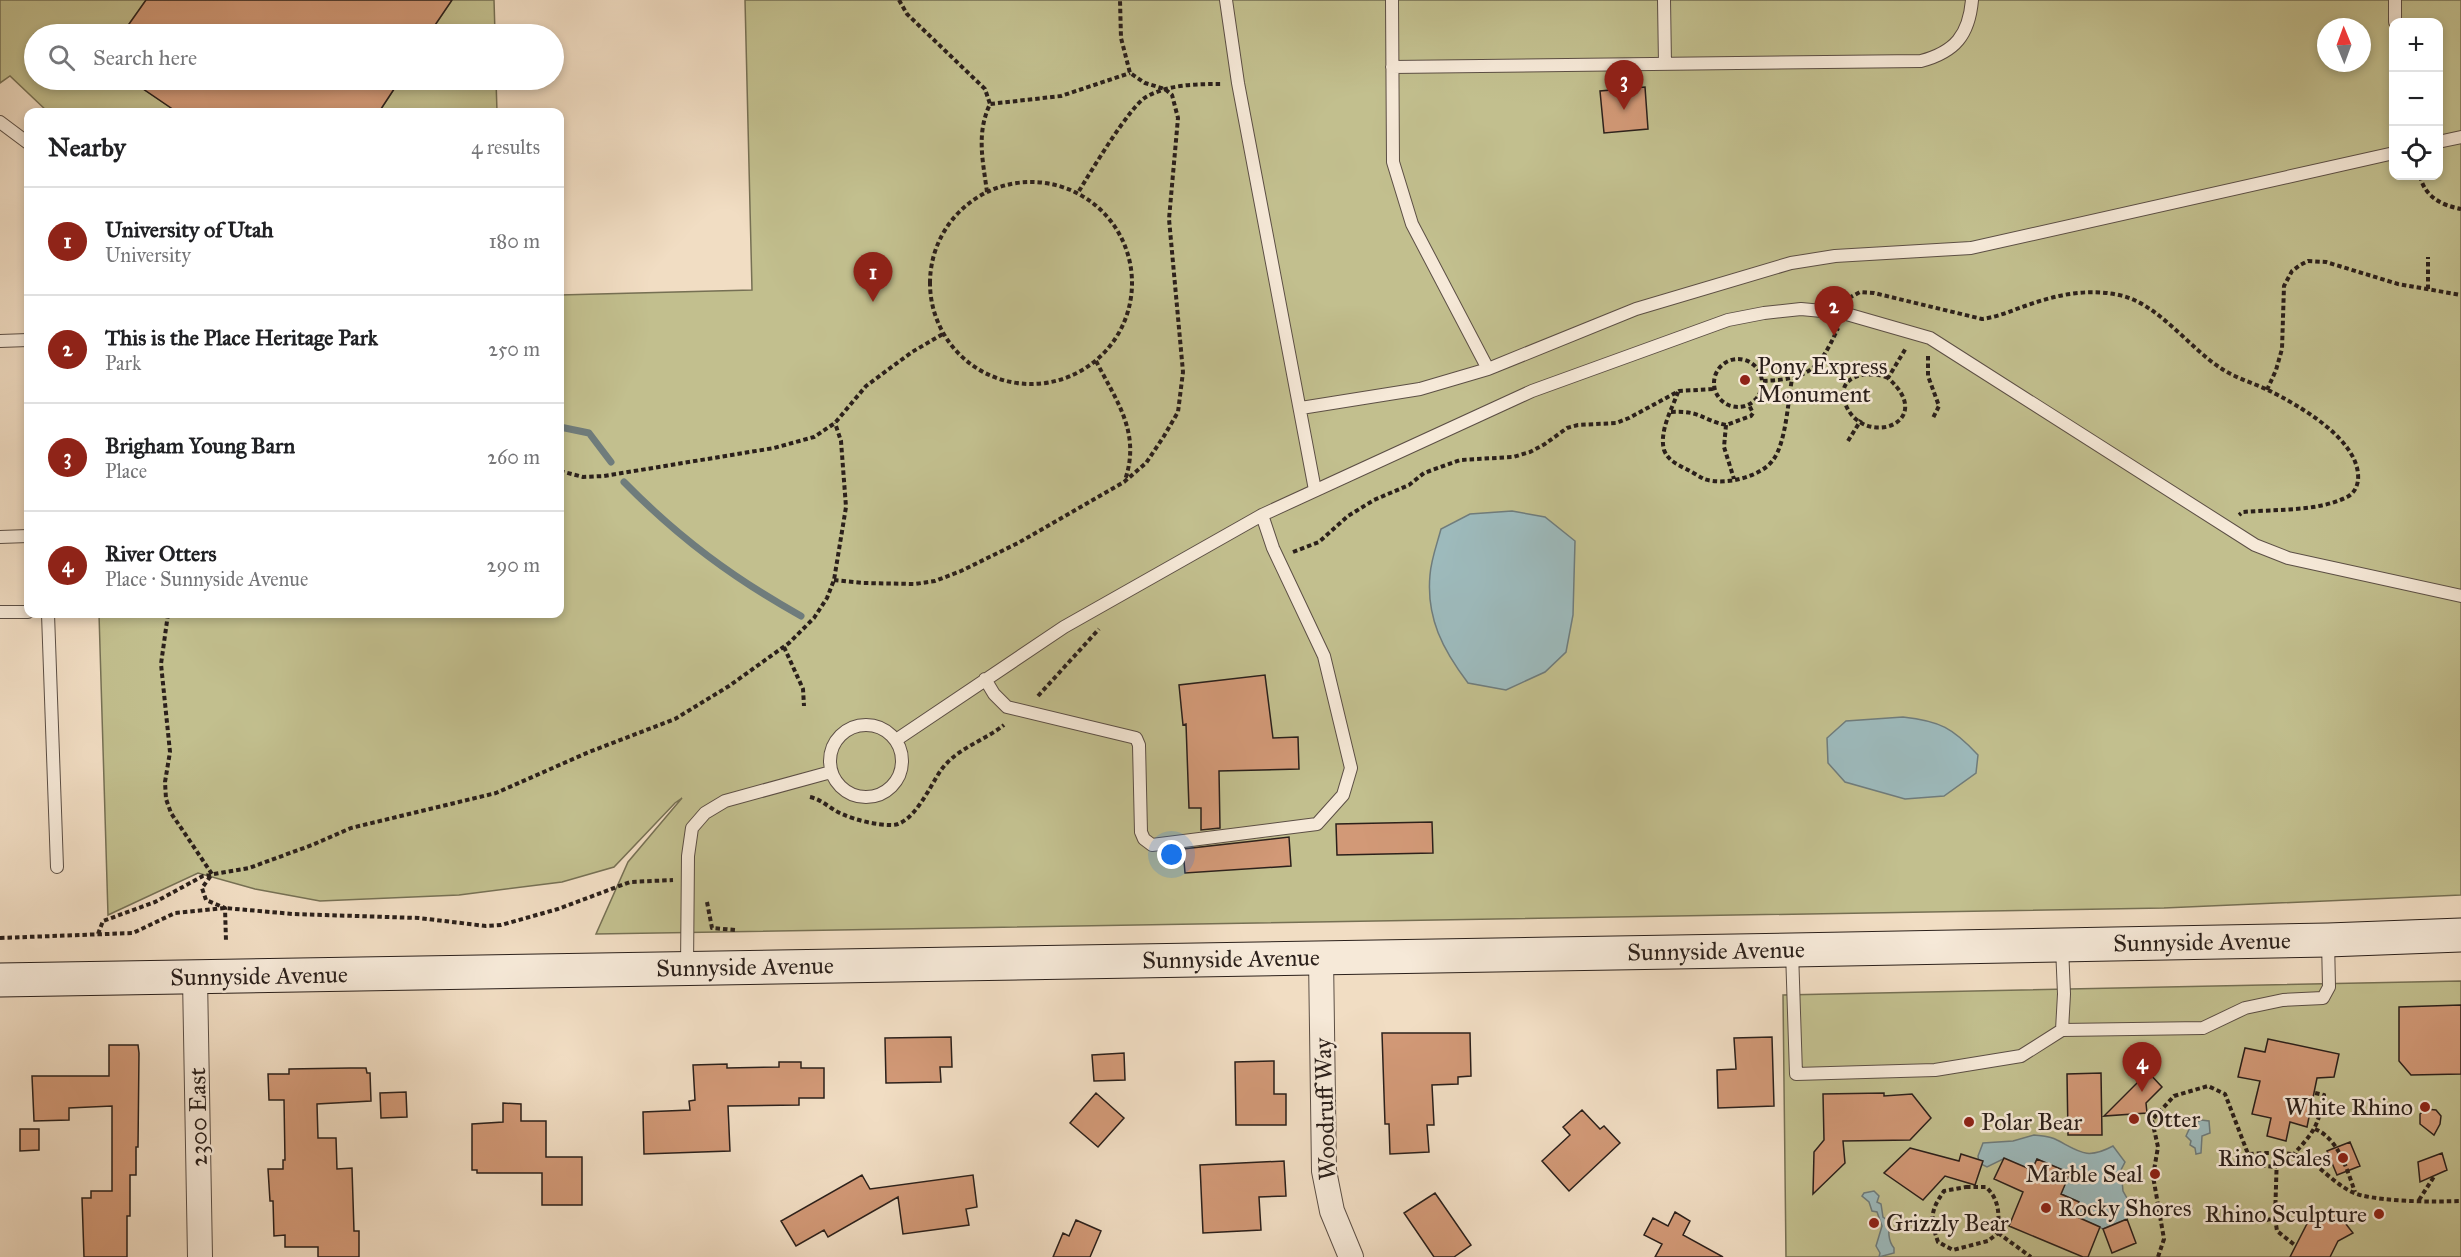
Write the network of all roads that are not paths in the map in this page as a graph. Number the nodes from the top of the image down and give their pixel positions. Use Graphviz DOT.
graph roads {
  1 [pos="1226,0"];
  2 [pos="1392,0"];
  3 [pos="1664,0"];
  4 [pos="1972,0"];
  5 [pos="2395,0"];
  6 [pos="2395,18"];
  7 [pos="1665,64"];
  8 [pos="1392,67"];
  9 [pos="0,122"];
  10 [pos="2461,137"];
  11 [pos="24,140"];
  12 [pos="2443,141"];
  13 [pos="2389,154"];
  14 [pos="24,340"];
  15 [pos="0,341"];
  16 [pos="1488,369"];
  17 [pos="1301,408"];
  18 [pos="1315,490"];
  19 [pos="1262,515"];
  20 [pos="24,536"];
  21 [pos="0,537"];
  22 [pos="2461,596"];
  23 [pos="0,612"];
  24 [pos="24,612"];
  25 [pos="48,618"];
  26 [pos="985,679"];
  27 [pos="896,740"];
  28 [pos="831,772"];
  29 [pos="57,867"];
  30 [pos="2461,935"];
  31 [pos="2328,940"];
  32 [pos="2062,945"];
  33 [pos="1792,950"];
  34 [pos="1321,957"];
  35 [pos="687,968"];
  36 [pos="195,978"];
  37 [pos="0,980"];
  38 [pos="2062,1030"];
  39 [pos="200,1257"];
  40 [pos="1350,1257"];
  1 -- 17 [label="lane"];
  2 -- 8 [label="lane"];
  3 -- 7 [label="lane"];
  4 -- 7 [label="lane"];
  5 -- 6 [label="lane"];
  7 -- 8 [label="lane"];
  8 -- 16 [label="lane"];
  9 -- 11 [label="lane"];
  10 -- 12 [label="lane"];
  13 -- 16 [label="lane"];
  14 -- 15 [label="lane"];
  16 -- 17 [label="lane"];
  17 -- 18 [label="lane"];
  18 -- 19 [label="lane"];
  18 -- 22 [label="lane"];
  19 -- 26 [label="lane"];
  19 -- 26 [label="lane"];
  20 -- 21 [label="lane"];
  23 -- 24 [label="lane"];
  25 -- 29 [label="lane"];
  26 -- 27 [label="lane"];
  27 -- 28 [label="lane"];
  27 -- 28 [label="lane"];
  28 -- 35 [label="lane"];
  30 -- 31 [label="main road, Sunnyside Avenue"];
  31 -- 32 [label="main road, Sunnyside Avenue"];
  31 -- 38 [label="lane"];
  32 -- 33 [label="main road, Sunnyside Avenue"];
  32 -- 38 [label="lane"];
  33 -- 34 [label="main road, Sunnyside Avenue"];
  33 -- 38 [label="lane"];
  34 -- 35 [label="main road, Sunnyside Avenue"];
  34 -- 40 [label="street, Woodruff Way"];
  35 -- 36 [label="main road, Sunnyside Avenue"];
  36 -- 37 [label="main road, Sunnyside Avenue"];
  36 -- 39 [label="street, 2300 East"];
}
